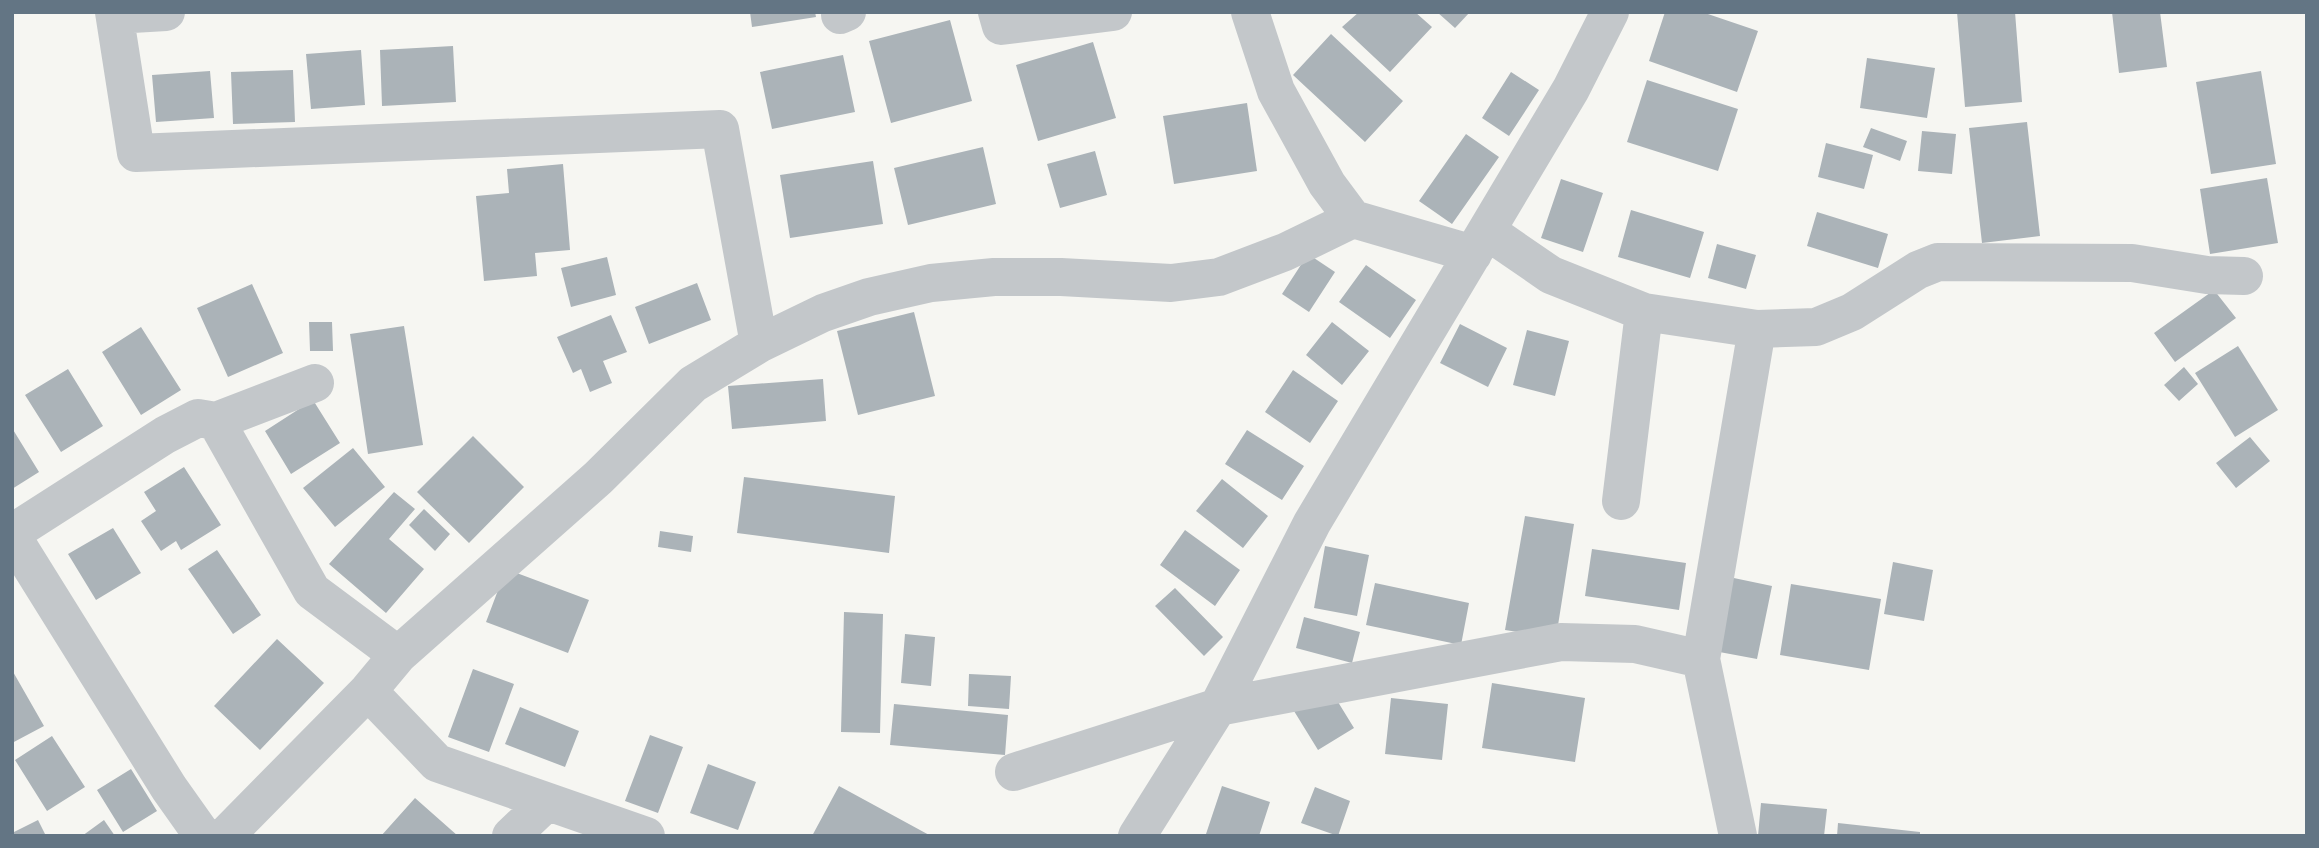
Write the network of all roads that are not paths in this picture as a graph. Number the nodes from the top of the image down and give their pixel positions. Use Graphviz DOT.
graph roads {
  1 [pos="166,12"];
  2 [pos="997,12"];
  3 [pos="1113,12"];
  4 [pos="1250,12"];
  5 [pos="1610,12"];
  6 [pos="115,14"];
  7 [pos="1353,219"];
  8 [pos="1480,242"];
  9 [pos="2244,276"];
  10 [pos="1644,312"];
  11 [pos="1757,329"];
  12 [pos="759,344"];
  13 [pos="315,383"];
  14 [pos="216,421"];
  15 [pos="1621,501"];
  16 [pos="12,534"];
  17 [pos="398,655"];
  18 [pos="1701,659"];
  19 [pos="368,691"];
  20 [pos="1218,707"];
  21 [pos="1014,772"];
  22 [pos="547,802"];
  23 [pos="203,836"];
  24 [pos="225,836"];
  25 [pos="511,836"];
  26 [pos="646,836"];
  27 [pos="1137,836"];
  28 [pos="1738,836"];
  1 -- 6 [label="street"];
  2 -- 3 [label="street"];
  4 -- 7 [label="street"];
  5 -- 8 [label="street"];
  6 -- 12 [label="street"];
  7 -- 8 [label="street"];
  7 -- 12 [label="street"];
  8 -- 10 [label="street"];
  8 -- 20 [label="street"];
  9 -- 11 [label="street"];
  10 -- 11 [label="street"];
  10 -- 15 [label="street"];
  11 -- 18 [label="street"];
  12 -- 17 [label="street"];
  13 -- 14 [label="street"];
  14 -- 16 [label="street"];
  14 -- 17 [label="street"];
  16 -- 23 [label="street"];
  17 -- 19 [label="street"];
  18 -- 20 [label="street"];
  18 -- 28 [label="street"];
  19 -- 22 [label="street"];
  19 -- 24 [label="street"];
  20 -- 21 [label="street"];
  20 -- 27 [label="street"];
  22 -- 25 [label="street"];
  22 -- 26 [label="street"];
}
